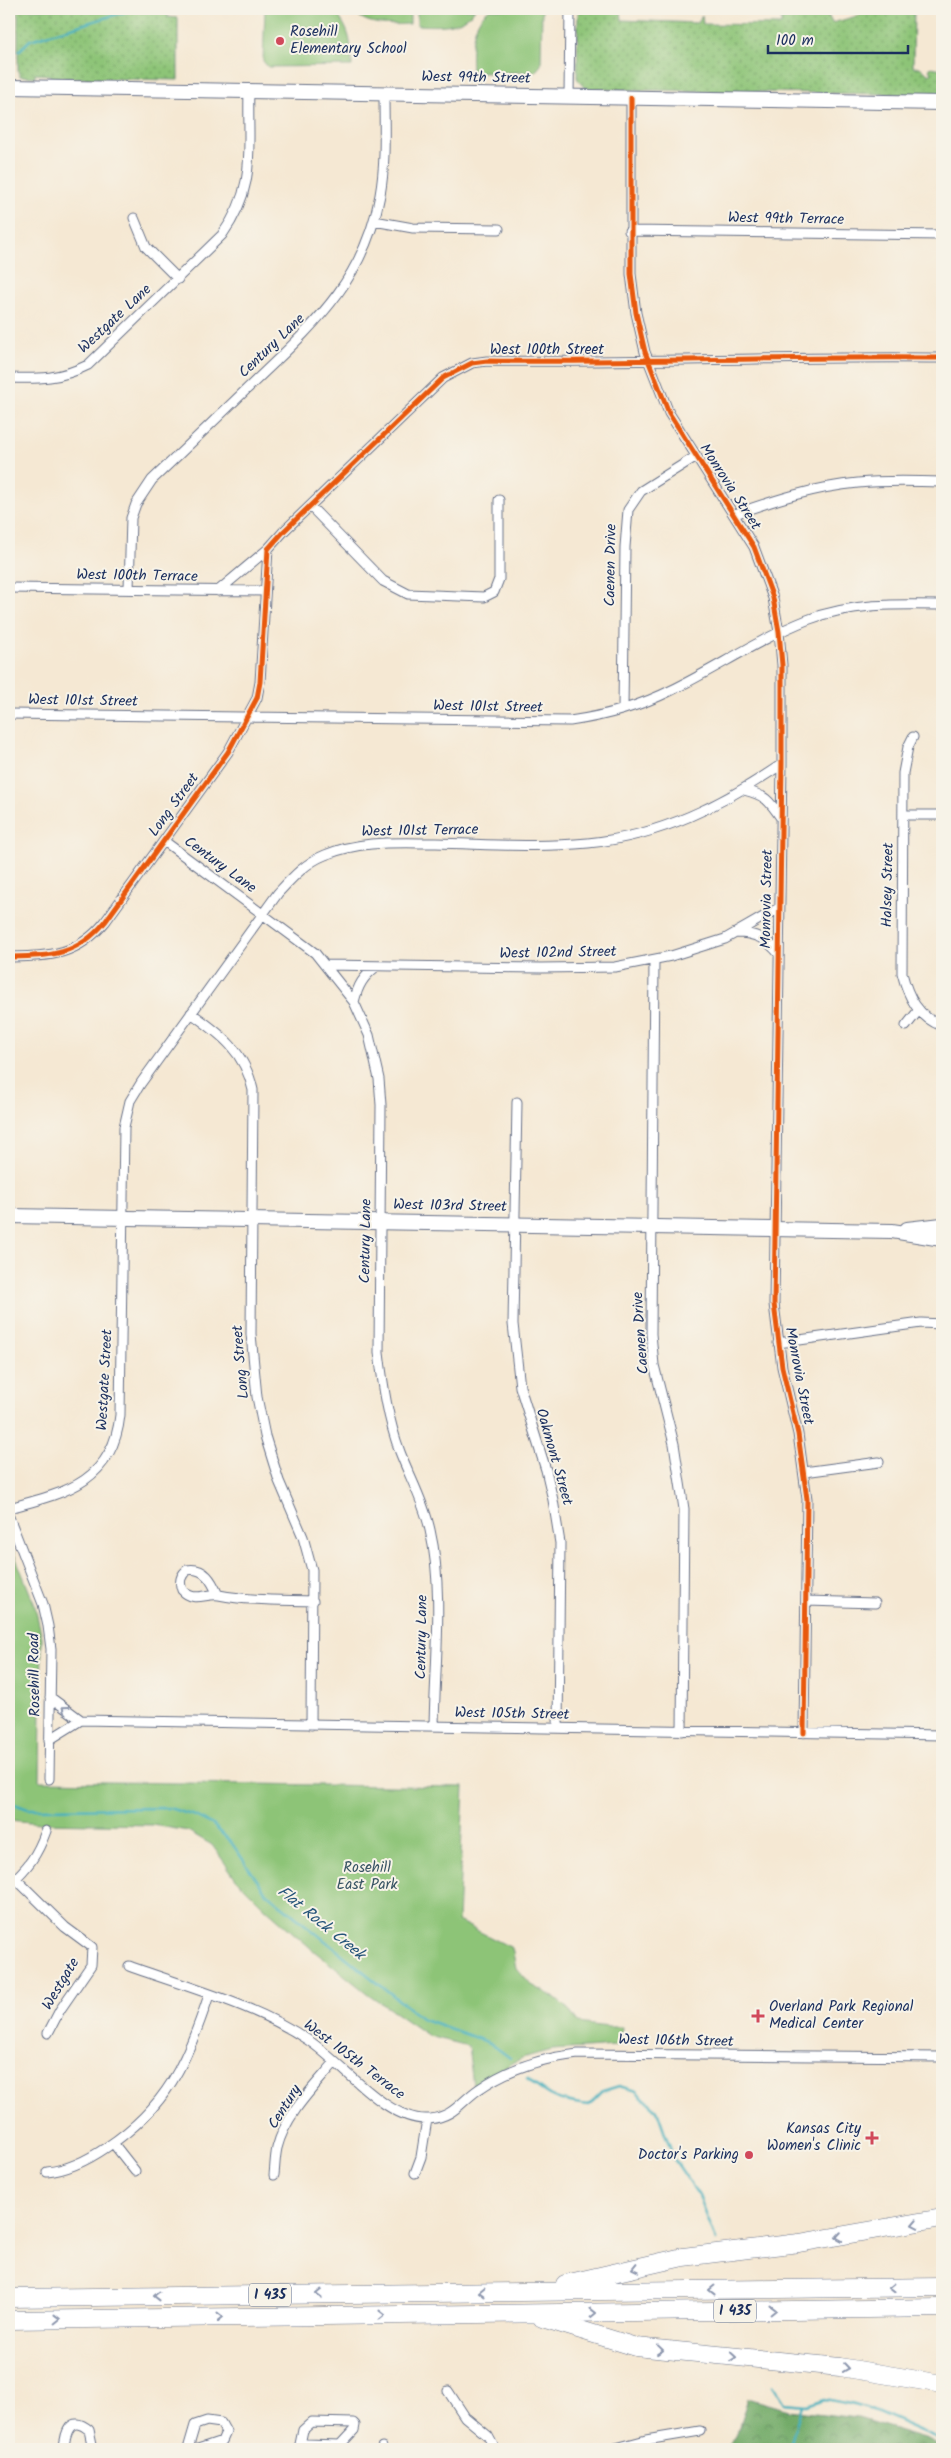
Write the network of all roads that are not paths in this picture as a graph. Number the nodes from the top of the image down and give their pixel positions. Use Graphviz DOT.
graph roads {
  1 [pos="570,9"];
  2 [pos="9,87"];
  3 [pos="249,91"];
  4 [pos="384,93"];
  5 [pos="569,96"];
  6 [pos="630,98"];
  7 [pos="942,103"];
  8 [pos="134,218"];
  9 [pos="374,221"];
  10 [pos="499,229"];
  11 [pos="629,232"];
  12 [pos="942,235"];
  13 [pos="178,279"];
  14 [pos="942,358"];
  15 [pos="649,362"];
  16 [pos="9,378"];
  17 [pos="695,456"];
  18 [pos="942,482"];
  19 [pos="499,500"];
  20 [pos="310,506"];
  21 [pos="735,514"];
  22 [pos="268,549"];
  23 [pos="9,588"];
  24 [pos="129,589"];
  25 [pos="218,591"];
  26 [pos="264,591"];
  27 [pos="942,605"];
  28 [pos="779,632"];
  29 [pos="623,709"];
  30 [pos="9,714"];
  31 [pos="247,717"];
  32 [pos="914,737"];
  33 [pos="782,764"];
  34 [pos="744,790"];
  35 [pos="903,815"];
  36 [pos="942,815"];
  37 [pos="781,818"];
  38 [pos="164,841"];
  39 [pos="779,908"];
  40 [pos="264,913"];
  41 [pos="736,932"];
  42 [pos="779,954"];
  43 [pos="9,957"];
  44 [pos="654,960"];
  45 [pos="325,965"];
  46 [pos="377,966"];
  47 [pos="354,1002"];
  48 [pos="918,1011"];
  49 [pos="191,1013"];
  50 [pos="906,1026"];
  51 [pos="942,1026"];
  52 [pos="516,1102"];
  53 [pos="9,1216"];
  54 [pos="122,1218"];
  55 [pos="253,1219"];
  56 [pos="380,1222"];
  57 [pos="514,1224"];
  58 [pos="942,1225"];
  59 [pos="652,1226"];
  60 [pos="776,1228"];
  61 [pos="892,1231"];
  62 [pos="942,1239"];
  63 [pos="942,1324"];
  64 [pos="778,1343"];
  65 [pos="879,1462"];
  66 [pos="804,1472"];
  67 [pos="9,1508"];
  68 [pos="9,1517"];
  69 [pos="218,1595"];
  70 [pos="313,1601"];
  71 [pos="807,1601"];
  72 [pos="876,1603"];
  73 [pos="50,1697"];
  74 [pos="81,1720"];
  75 [pos="311,1725"];
  76 [pos="434,1726"];
  77 [pos="558,1728"];
  78 [pos="682,1731"];
  79 [pos="804,1733"];
  80 [pos="942,1735"];
  81 [pos="49,1740"];
  82 [pos="49,1779"];
  83 [pos="46,1831"];
  84 [pos="12,1882"];
  85 [pos="129,1966"];
  86 [pos="209,1995"];
  87 [pos="48,2033"];
  88 [pos="942,2057"];
  89 [pos="335,2062"];
  90 [pos="427,2119"];
  91 [pos="113,2143"];
  92 [pos="135,2171"];
  93 [pos="47,2172"];
  94 [pos="415,2173"];
  95 [pos="274,2175"];
  96 [pos="942,2218"];
  97 [pos="942,2287"];
  98 [pos="530,2291"];
  99 [pos="9,2298"];
  100 [pos="942,2308"];
  101 [pos="527,2313"];
  102 [pos="9,2320"];
  103 [pos="942,2384"];
  104 [pos="448,2390"];
  105 [pos="700,2431"];
  106 [pos="300,2448"];
  107 [pos="64,2449"];
  108 [pos="93,2449"];
  109 [pos="188,2449"];
  110 [pos="198,2449"];
  111 [pos="494,2449"];
  112 [pos="612,2449"];
  1 -- 5 [label="street"];
  2 -- 3 [label="main road, West 99th Street"];
  3 -- 4 [label="main road, West 99th Street"];
  3 -- 13 [label="street, Westgate Lane"];
  4 -- 5 [label="main road, West 99th Street"];
  4 -- 9 [label="street, Century Lane"];
  5 -- 6 [label="main road, West 99th Street"];
  6 -- 7 [label="main road, West 99th Street"];
  6 -- 11 [label="street, Monrovia Street"];
  8 -- 13 [label="street"];
  9 -- 10 [label="street"];
  9 -- 24 [label="street, Century Lane"];
  11 -- 12 [label="street, West 99th Terrace"];
  11 -- 15 [label="street, Monrovia Street"];
  13 -- 16 [label="street, Westgate Lane"];
  14 -- 15 [label="street, West 100th Street"];
  15 -- 17 [label="street, Monrovia Street"];
  15 -- 20 [label="street, West 100th Street"];
  17 -- 21 [label="street, Monrovia Street"];
  17 -- 29 [label="street, Caenen Drive"];
  18 -- 21 [label="street"];
  19 -- 20 [label="street"];
  20 -- 22 [label="street, West 100th Street"];
  21 -- 28 [label="street, Monrovia Street"];
  22 -- 25 [label="street, West 100th Street"];
  22 -- 26 [label="street"];
  23 -- 24 [label="street, West 100th Terrace"];
  24 -- 25 [label="street, West 100th Terrace"];
  25 -- 26 [label="street, West 100th Terrace"];
  26 -- 31 [label="street, Long Street"];
  27 -- 28 [label="street, West 101st Street"];
  28 -- 29 [label="street, West 101st Street"];
  28 -- 33 [label="street, Monrovia Street"];
  29 -- 31 [label="street, West 101st Street"];
  30 -- 31 [label="street, West 101st Street"];
  31 -- 38 [label="street, Long Street"];
  32 -- 35 [label="street, Halsey Street"];
  33 -- 34 [label="street, West 101st Terrace"];
  33 -- 37 [label="street, Monrovia Street"];
  34 -- 37 [label="street"];
  34 -- 40 [label="street, West 101st Terrace"];
  35 -- 36 [label="street"];
  35 -- 48 [label="street, Halsey Street"];
  37 -- 39 [label="street, Monrovia Street"];
  38 -- 40 [label="street, Century Lane"];
  38 -- 43 [label="street, Long Street"];
  39 -- 41 [label="street, West 102nd Street"];
  39 -- 42 [label="street, Monrovia Street"];
  40 -- 45 [label="street, Century Lane"];
  40 -- 49 [label="street, West 101st Terrace"];
  41 -- 42 [label="street"];
  41 -- 44 [label="street, West 102nd Street"];
  42 -- 60 [label="street, Monrovia Street"];
  44 -- 46 [label="street, West 102nd Street"];
  44 -- 59 [label="street, Caenen Drive"];
  45 -- 46 [label="street, West 102nd Street"];
  45 -- 47 [label="street, Century Lane"];
  46 -- 47 [label="street"];
  47 -- 56 [label="street, Century Lane"];
  48 -- 50 [label="street"];
  48 -- 51 [label="street"];
  49 -- 54 [label="street, West 101st Terrace"];
  49 -- 55 [label="street, Long Street"];
  52 -- 57 [label="street, Oakmont Street"];
  53 -- 54 [label="main road, West 103rd Street"];
  54 -- 55 [label="main road, West 103rd Street"];
  54 -- 67 [label="street, Westgate Street"];
  55 -- 56 [label="main road, West 103rd Street"];
  55 -- 70 [label="street, Long Street"];
  56 -- 57 [label="main road, West 103rd Street"];
  56 -- 76 [label="street, Century Lane"];
  57 -- 59 [label="main road, West 103rd Street"];
  57 -- 77 [label="street, Oakmont Street"];
  58 -- 61 [label="main road, West 103rd Street"];
  59 -- 60 [label="main road, West 103rd Street"];
  59 -- 78 [label="street, Caenen Drive"];
  60 -- 61 [label="main road, West 103rd Street"];
  60 -- 64 [label="street, Monrovia Street"];
  61 -- 62 [label="main road, West 103rd Street"];
  63 -- 64 [label="street"];
  64 -- 66 [label="street, Monrovia Street"];
  65 -- 66 [label="street"];
  66 -- 71 [label="street, Monrovia Street"];
  68 -- 73 [label="street, Rosehill Road"];
  69 -- 70 [label="street"];
  70 -- 75 [label="street, Long Street"];
  71 -- 72 [label="street"];
  71 -- 79 [label="street, Monrovia Street"];
  74 -- 73 [label="street, one-way"];
  73 -- 81 [label="street, Rosehill Road"];
  74 -- 75 [label="street, West 105th Street"];
  74 -- 81 [label="street"];
  75 -- 76 [label="street, West 105th Street"];
  76 -- 77 [label="street, West 105th Street"];
  77 -- 78 [label="street, West 105th Street"];
  78 -- 79 [label="street, West 105th Street"];
  79 -- 80 [label="street, West 105th Street"];
  81 -- 82 [label="street, Rosehill Road"];
  83 -- 84 [label="street"];
  84 -- 87 [label="street, Westgate"];
  85 -- 86 [label="street, West 105th Terrace"];
  86 -- 89 [label="street, West 105th Terrace"];
  86 -- 91 [label="street"];
  88 -- 90 [label="street, West 106th Street"];
  89 -- 90 [label="street, West 105th Terrace"];
  89 -- 95 [label="street, Century"];
  90 -- 94 [label="street"];
  91 -- 92 [label="street"];
  91 -- 93 [label="street"];
  96 -- 98 [label="highway, one-way"];
  97 -- 98 [label="highway, I 435, one-way"];
  98 -- 99 [label="highway, I 435, one-way"];
  101 -- 100 [label="highway, I 435, one-way"];
  102 -- 101 [label="highway, I 435, one-way"];
  101 -- 103 [label="highway, one-way"];
  104 -- 111 [label="street"];
  105 -- 112 [label="street"];
  106 -- 106 [label="street"];
  107 -- 108 [label="street"];
  109 -- 110 [label="street"];
}
